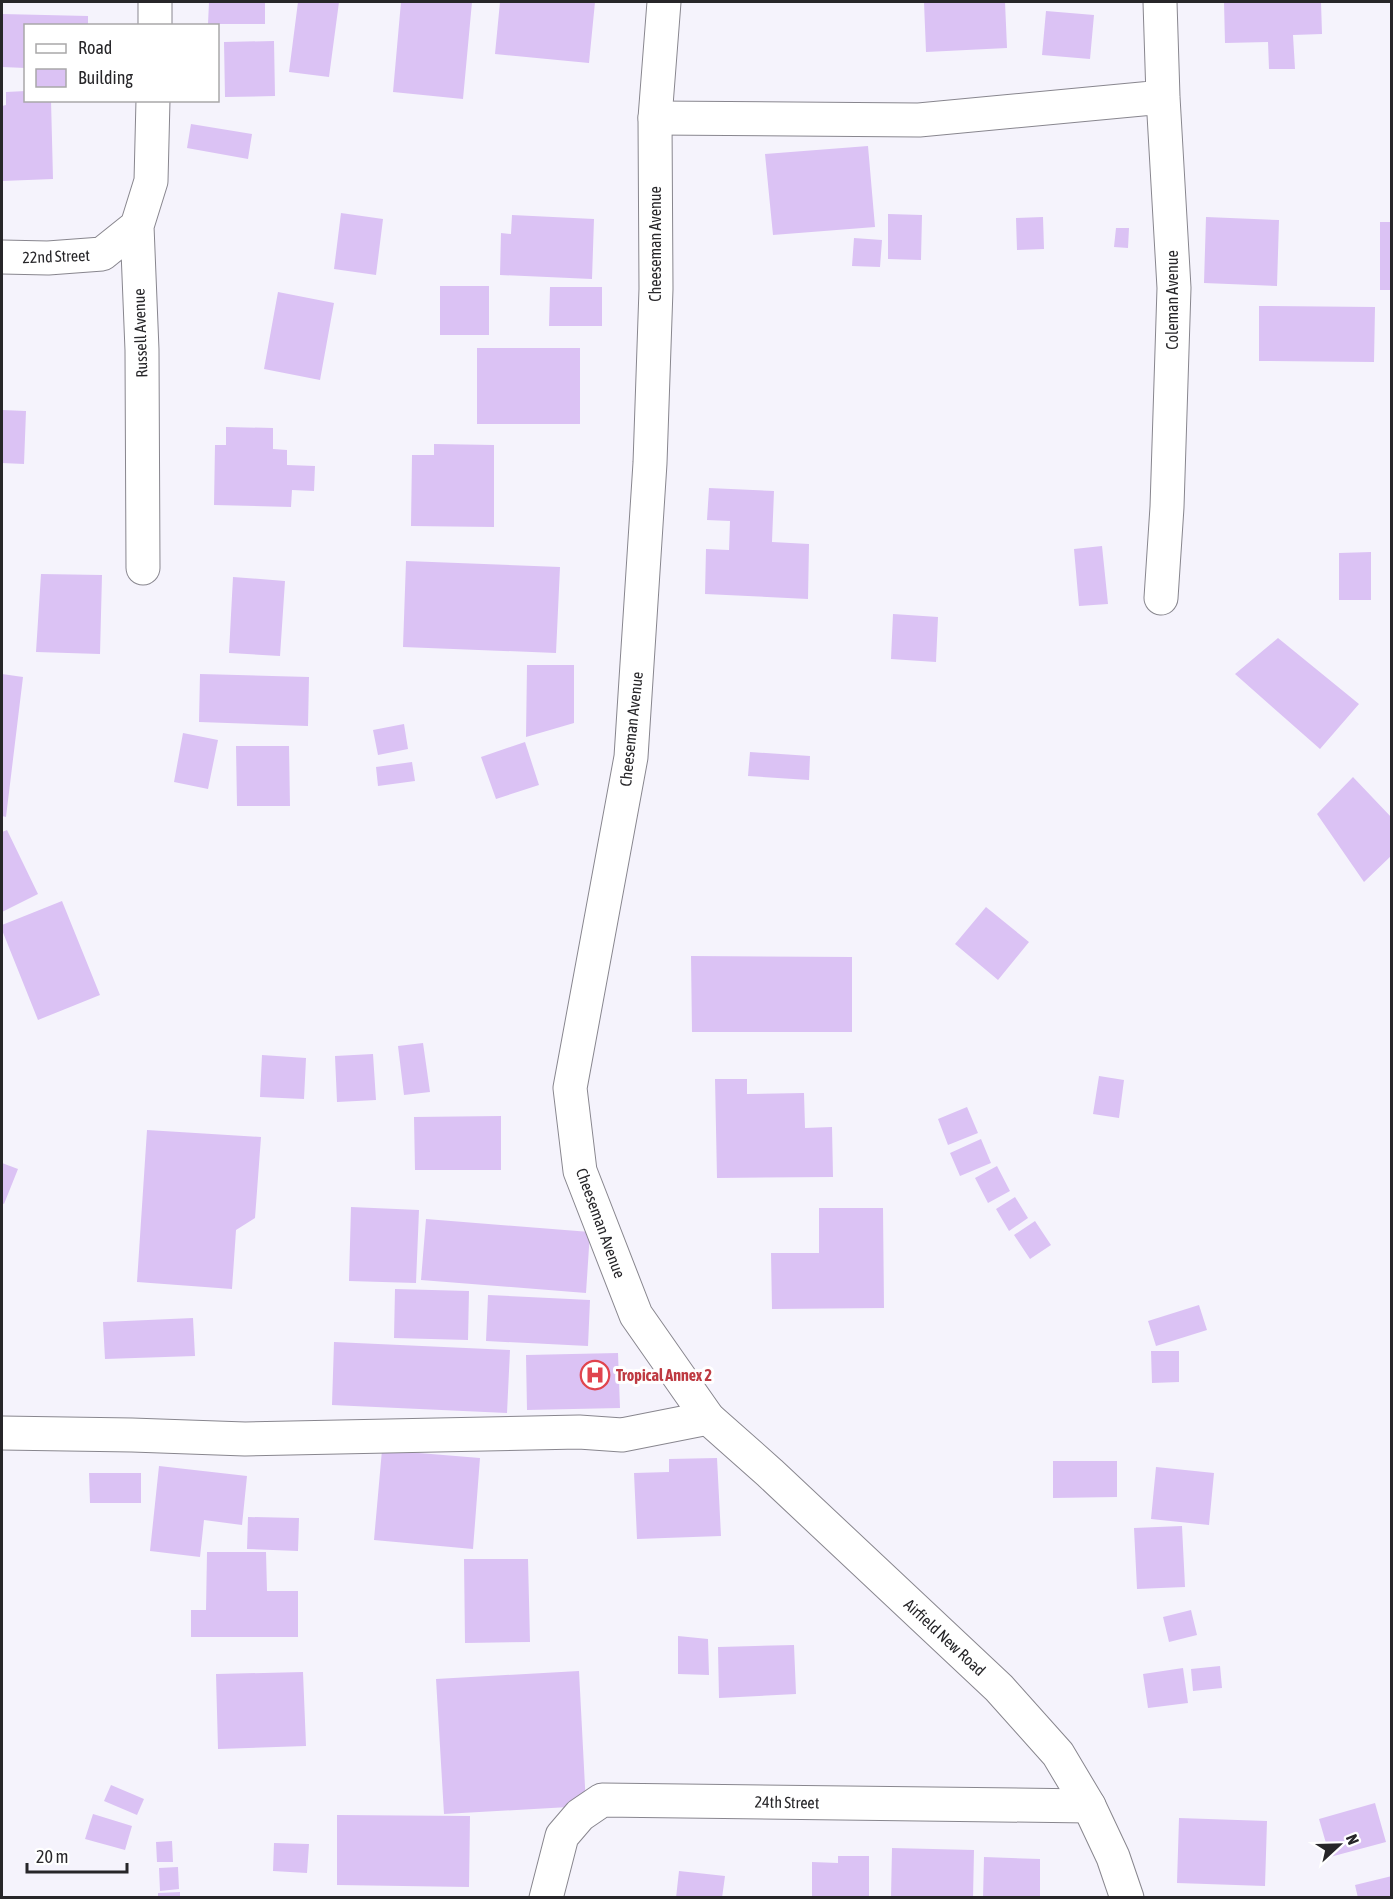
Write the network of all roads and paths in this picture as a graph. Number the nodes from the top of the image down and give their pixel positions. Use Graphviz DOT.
graph roads {
  1 [pos="155,2"];
  2 [pos="664,2"];
  3 [pos="1160,2"];
  4 [pos="155,24"];
  5 [pos="1163,97"];
  6 [pos="153,102"];
  7 [pos="655,118"];
  8 [pos="137,226"];
  9 [pos="2,257"];
  10 [pos="143,568"];
  11 [pos="1161,598"];
  12 [pos="708,1418"];
  13 [pos="2,1433"];
  14 [pos="1089,1806"];
  15 [pos="546,1898"];
  16 [pos="1127,1898"];
  1 -- 4 [label="street"];
  2 -- 7 [label="street, Cheeseman Avenue"];
  3 -- 5 [label="street, Coleman Avenue"];
  5 -- 7 [label="street"];
  5 -- 11 [label="street, Coleman Avenue"];
  6 -- 8 [label="street, Russell Avenue"];
  7 -- 12 [label="street, Cheeseman Avenue"];
  8 -- 9 [label="street, 22nd Street"];
  8 -- 10 [label="street, Russell Avenue"];
  12 -- 13 [label="street"];
  12 -- 14 [label="street, Airfield New Road"];
  14 -- 15 [label="street, 24th Street"];
  14 -- 16 [label="street, Airfield New Road"];
}
